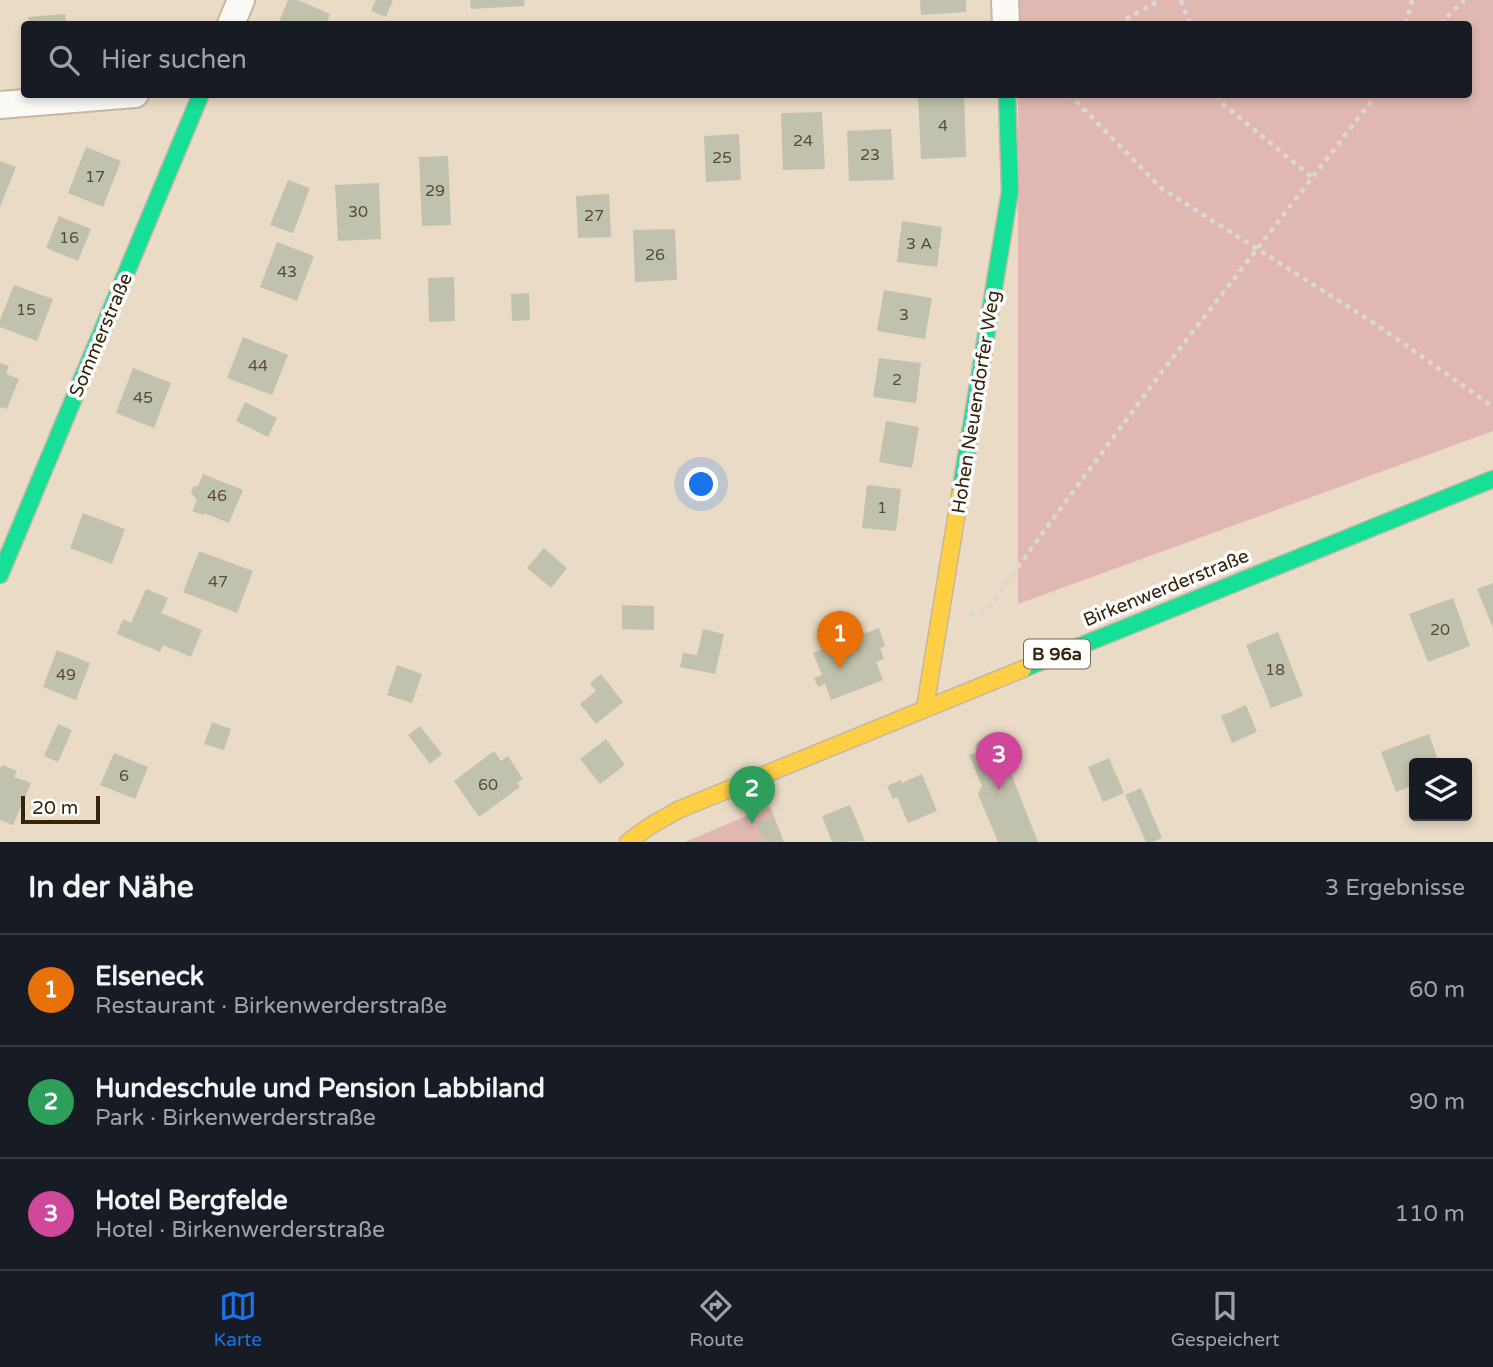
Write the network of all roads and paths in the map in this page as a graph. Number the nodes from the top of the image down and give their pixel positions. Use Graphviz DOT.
graph roads {
  1 [pos="241,0"];
  2 [pos="1005,0"];
  3 [pos="1160,0"];
  4 [pos="1181,0"];
  5 [pos="1412,0"];
  6 [pos="1464,0"];
  7 [pos="232,21"];
  8 [pos="1006,21"];
  9 [pos="1122,21"];
  10 [pos="1190,21"];
  11 [pos="1407,21"];
  12 [pos="1443,21"];
  13 [pos="86,98"];
  14 [pos="199,98"];
  15 [pos="1007,98"];
  16 [pos="1073,98"];
  17 [pos="1221,98"];
  18 [pos="1374,98"];
  19 [pos="0,105"];
  20 [pos="1313,178"];
  21 [pos="1257,250"];
  22 [pos="1493,407"];
  23 [pos="1493,479"];
  24 [pos="0,575"];
  25 [pos="939,627"];
  26 [pos="925,708"];
  27 [pos="628,842"];
  1 -- 7 [label="street"];
  2 -- 8 [label="street"];
  3 -- 9 [label="path"];
  4 -- 10 [label="path"];
  5 -- 11 [label="path"];
  6 -- 12 [label="path"];
  13 -- 19 [label="street"];
  14 -- 24 [label="street, Sommerstraße"];
  15 -- 25 [label="street, Hohen Neuendorfer Weg"];
  16 -- 21 [label="path"];
  17 -- 20 [label="path"];
  18 -- 20 [label="path"];
  20 -- 21 [label="path"];
  21 -- 22 [label="path"];
  21 -- 25 [label="path"];
  23 -- 26 [label="street, Birkenwerderstraße / B 96a"];
  25 -- 26 [label="street, Hohen Neuendorfer Weg"];
  26 -- 27 [label="street, Birkenwerderstraße / B 96a"];
}
